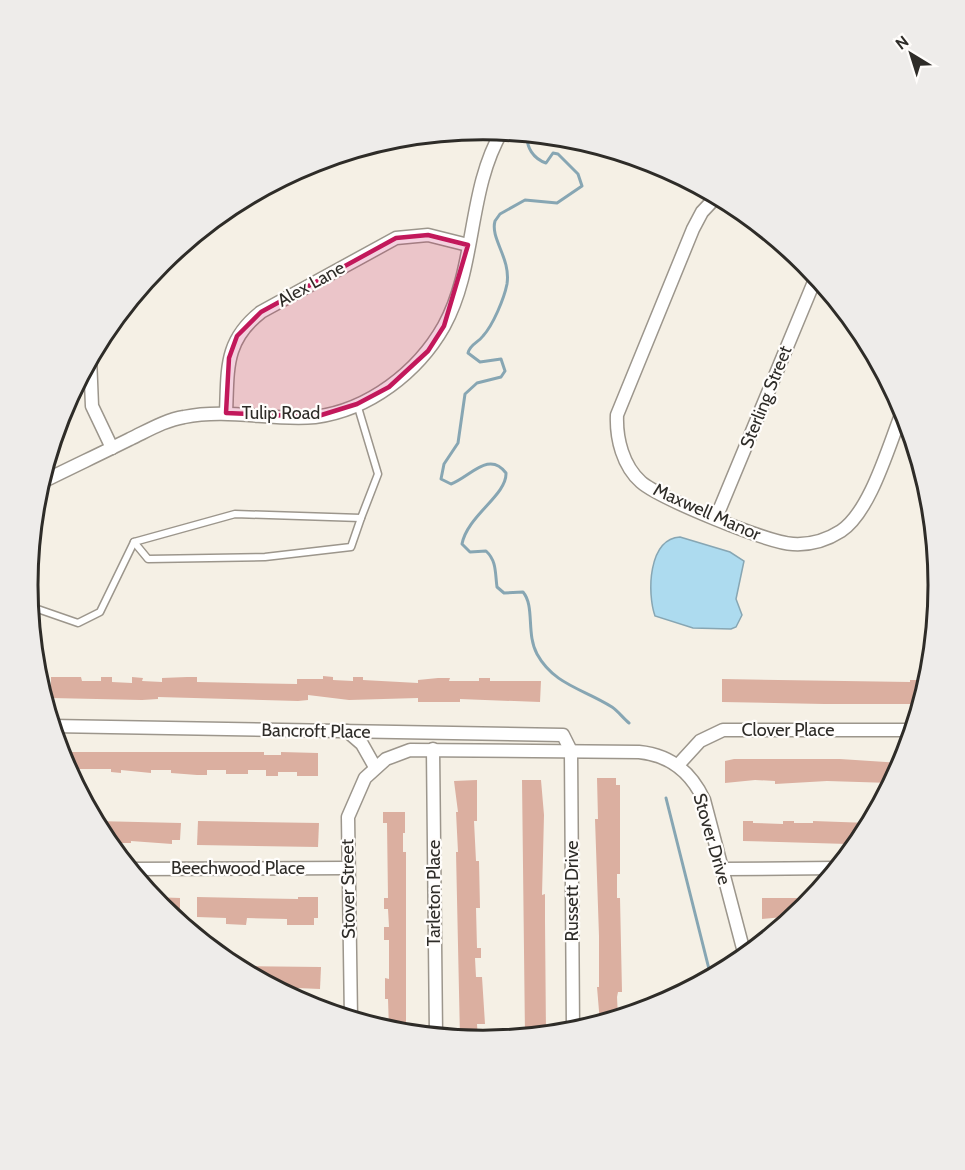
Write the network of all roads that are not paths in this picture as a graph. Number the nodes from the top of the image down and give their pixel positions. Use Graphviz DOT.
graph roads {
  1 [pos="498,141"];
  2 [pos="710,203"];
  3 [pos="468,245"];
  4 [pos="812,287"];
  5 [pos="91,374"];
  6 [pos="357,404"];
  7 [pos="225,413"];
  8 [pos="897,424"];
  9 [pos="112,448"];
  10 [pos="51,478"];
  11 [pos="361,518"];
  12 [pos="717,518"];
  13 [pos="134,542"];
  14 [pos="38,609"];
  15 [pos="60,726"];
  16 [pos="903,730"];
  17 [pos="347,731"];
  18 [pos="433,749"];
  19 [pos="571,751"];
  20 [pos="678,765"];
  21 [pos="375,767"];
  22 [pos="347,868"];
  23 [pos="826,868"];
  24 [pos="140,869"];
  25 [pos="722,869"];
  26 [pos="742,946"];
  27 [pos="347,1009"];
  28 [pos="573,1020"];
  29 [pos="436,1027"];
  1 -- 3 [label="street, Tulip Road"];
  2 -- 12 [label="street, Maxwell Manor"];
  3 -- 6 [label="street, Tulip Road"];
  3 -- 7 [label="street, Alex Lane"];
  4 -- 12 [label="street, Sterling Street"];
  5 -- 9 [label="street"];
  6 -- 7 [label="street, Tulip Road"];
  6 -- 11 [label="lane"];
  7 -- 9 [label="street, Tulip Road"];
  8 -- 12 [label="street, Maxwell Manor"];
  9 -- 10 [label="street, Tulip Road"];
  11 -- 13 [label="lane"];
  11 -- 13 [label="lane"];
  13 -- 14 [label="lane"];
  15 -- 17 [label="street, Bancroft Place"];
  16 -- 20 [label="street, Clover Place"];
  17 -- 19 [label="street, Bancroft Place"];
  17 -- 21 [label="street"];
  18 -- 19 [label="street, Stover Street"];
  18 -- 21 [label="street, Stover Street"];
  18 -- 29 [label="street, Tarleton Place"];
  19 -- 20 [label="street, Stover Drive"];
  19 -- 28 [label="street, Russett Drive"];
  20 -- 25 [label="street, Stover Drive"];
  21 -- 22 [label="street, Stover Street"];
  22 -- 24 [label="street, Beechwood Place"];
  22 -- 27 [label="street, Stover Street"];
  23 -- 25 [label="street"];
  25 -- 26 [label="street, Stover Drive"];
}
